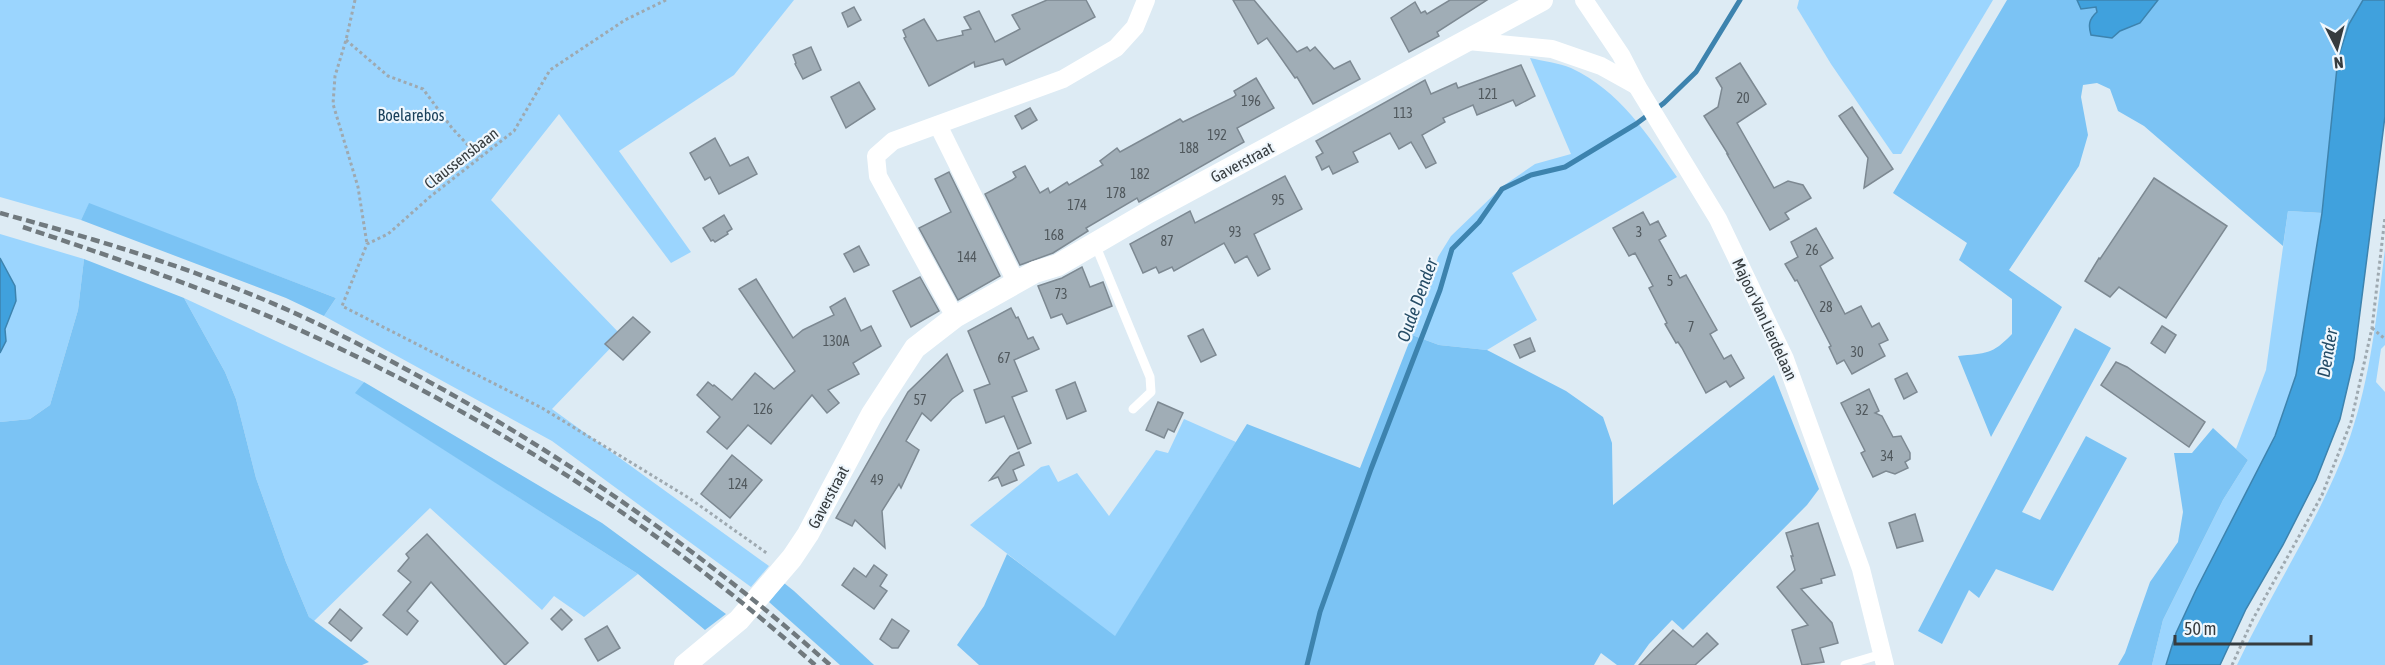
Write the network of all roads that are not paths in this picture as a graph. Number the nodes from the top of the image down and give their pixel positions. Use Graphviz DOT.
graph roads {
  1 [pos="1146,0"];
  2 [pos="1542,0"];
  3 [pos="1584,0"];
  4 [pos="1468,41"];
  5 [pos="1646,101"];
  6 [pos="938,125"];
  7 [pos="1095,243"];
  8 [pos="1016,282"];
  9 [pos="955,317"];
  10 [pos="1133,409"];
  11 [pos="1884,659"];
  12 [pos="685,665"];
  13 [pos="1845,665"];
  1 -- 6 [label="street"];
  2 -- 4 [label="street, Gaverstraat"];
  3 -- 5 [label="street, Majoor Van Lierdelaan"];
  4 -- 5 [label="street"];
  4 -- 7 [label="street, Gaverstraat"];
  5 -- 11 [label="street, Majoor Van Lierdelaan"];
  6 -- 8 [label="street"];
  6 -- 9 [label="street"];
  7 -- 8 [label="street, Gaverstraat"];
  7 -- 10 [label="lane"];
  8 -- 9 [label="street, Gaverstraat"];
  9 -- 12 [label="street, Gaverstraat"];
  11 -- 13 [label="lane"];
}
